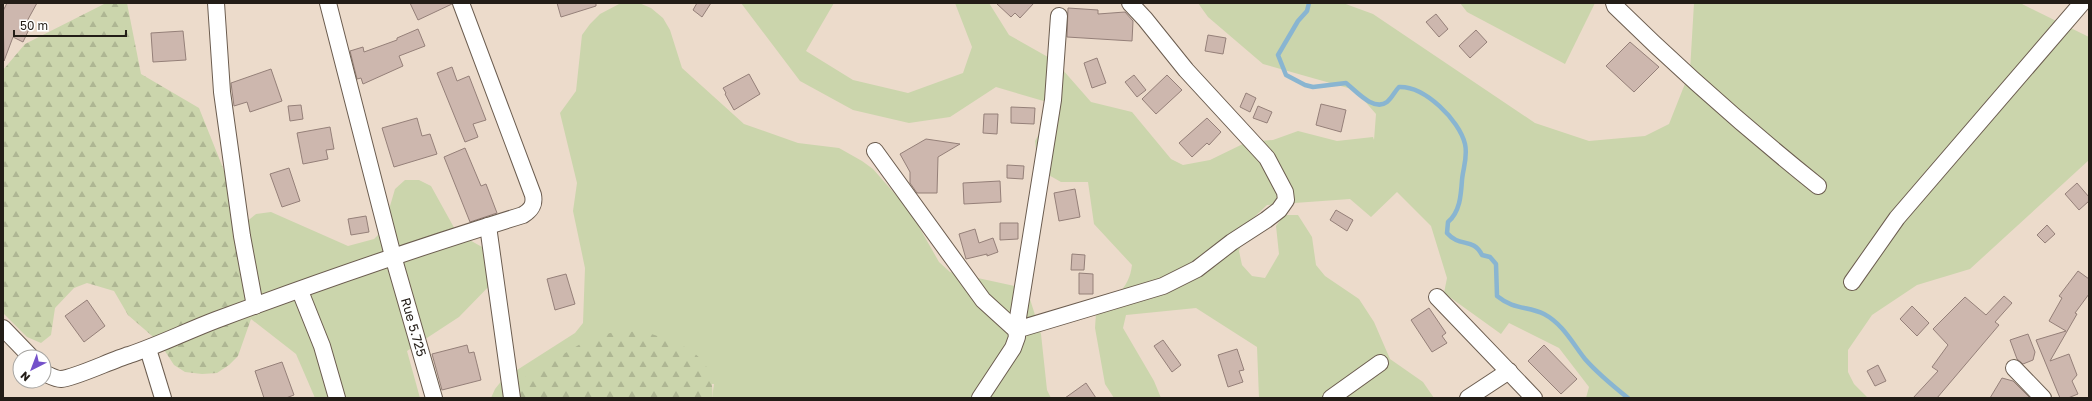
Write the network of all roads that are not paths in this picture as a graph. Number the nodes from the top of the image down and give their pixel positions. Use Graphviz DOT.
graph roads {
  1 [pos="216,3"];
  2 [pos="328,3"];
  3 [pos="461,3"];
  4 [pos="1130,3"];
  5 [pos="1614,3"];
  6 [pos="2082,3"];
  7 [pos="1059,16"];
  8 [pos="876,151"];
  9 [pos="1818,186"];
  10 [pos="488,226"];
  11 [pos="393,256"];
  12 [pos="1852,282"];
  13 [pos="300,291"];
  14 [pos="1437,297"];
  15 [pos="255,306"];
  16 [pos="3,328"];
  17 [pos="1016,330"];
  18 [pos="23,349"];
  19 [pos="148,349"];
  20 [pos="1380,364"];
  21 [pos="2014,368"];
  22 [pos="1509,371"];
  23 [pos="52,376"];
  24 [pos="163,398"];
  25 [pos="337,398"];
  26 [pos="434,398"];
  27 [pos="512,398"];
  28 [pos="980,398"];
  29 [pos="1331,398"];
  30 [pos="1468,398"];
  31 [pos="1534,398"];
  32 [pos="2043,398"];
  1 -- 15 [label="street"];
  2 -- 11 [label="street, Rue 5.725"];
  3 -- 10 [label="street"];
  4 -- 17 [label="street"];
  5 -- 9 [label="street"];
  6 -- 12 [label="street"];
  7 -- 17 [label="street"];
  8 -- 17 [label="street"];
  10 -- 11 [label="street"];
  10 -- 27 [label="street"];
  11 -- 13 [label="street"];
  11 -- 26 [label="street, Rue 5.725"];
  13 -- 15 [label="street"];
  13 -- 25 [label="street"];
  14 -- 22 [label="street"];
  15 -- 19 [label="street"];
  16 -- 18 [label="street"];
  17 -- 28 [label="street"];
  19 -- 23 [label="street"];
  19 -- 24 [label="street"];
  20 -- 29 [label="street"];
  21 -- 32 [label="street"];
  22 -- 30 [label="street"];
  22 -- 31 [label="street"];
}
